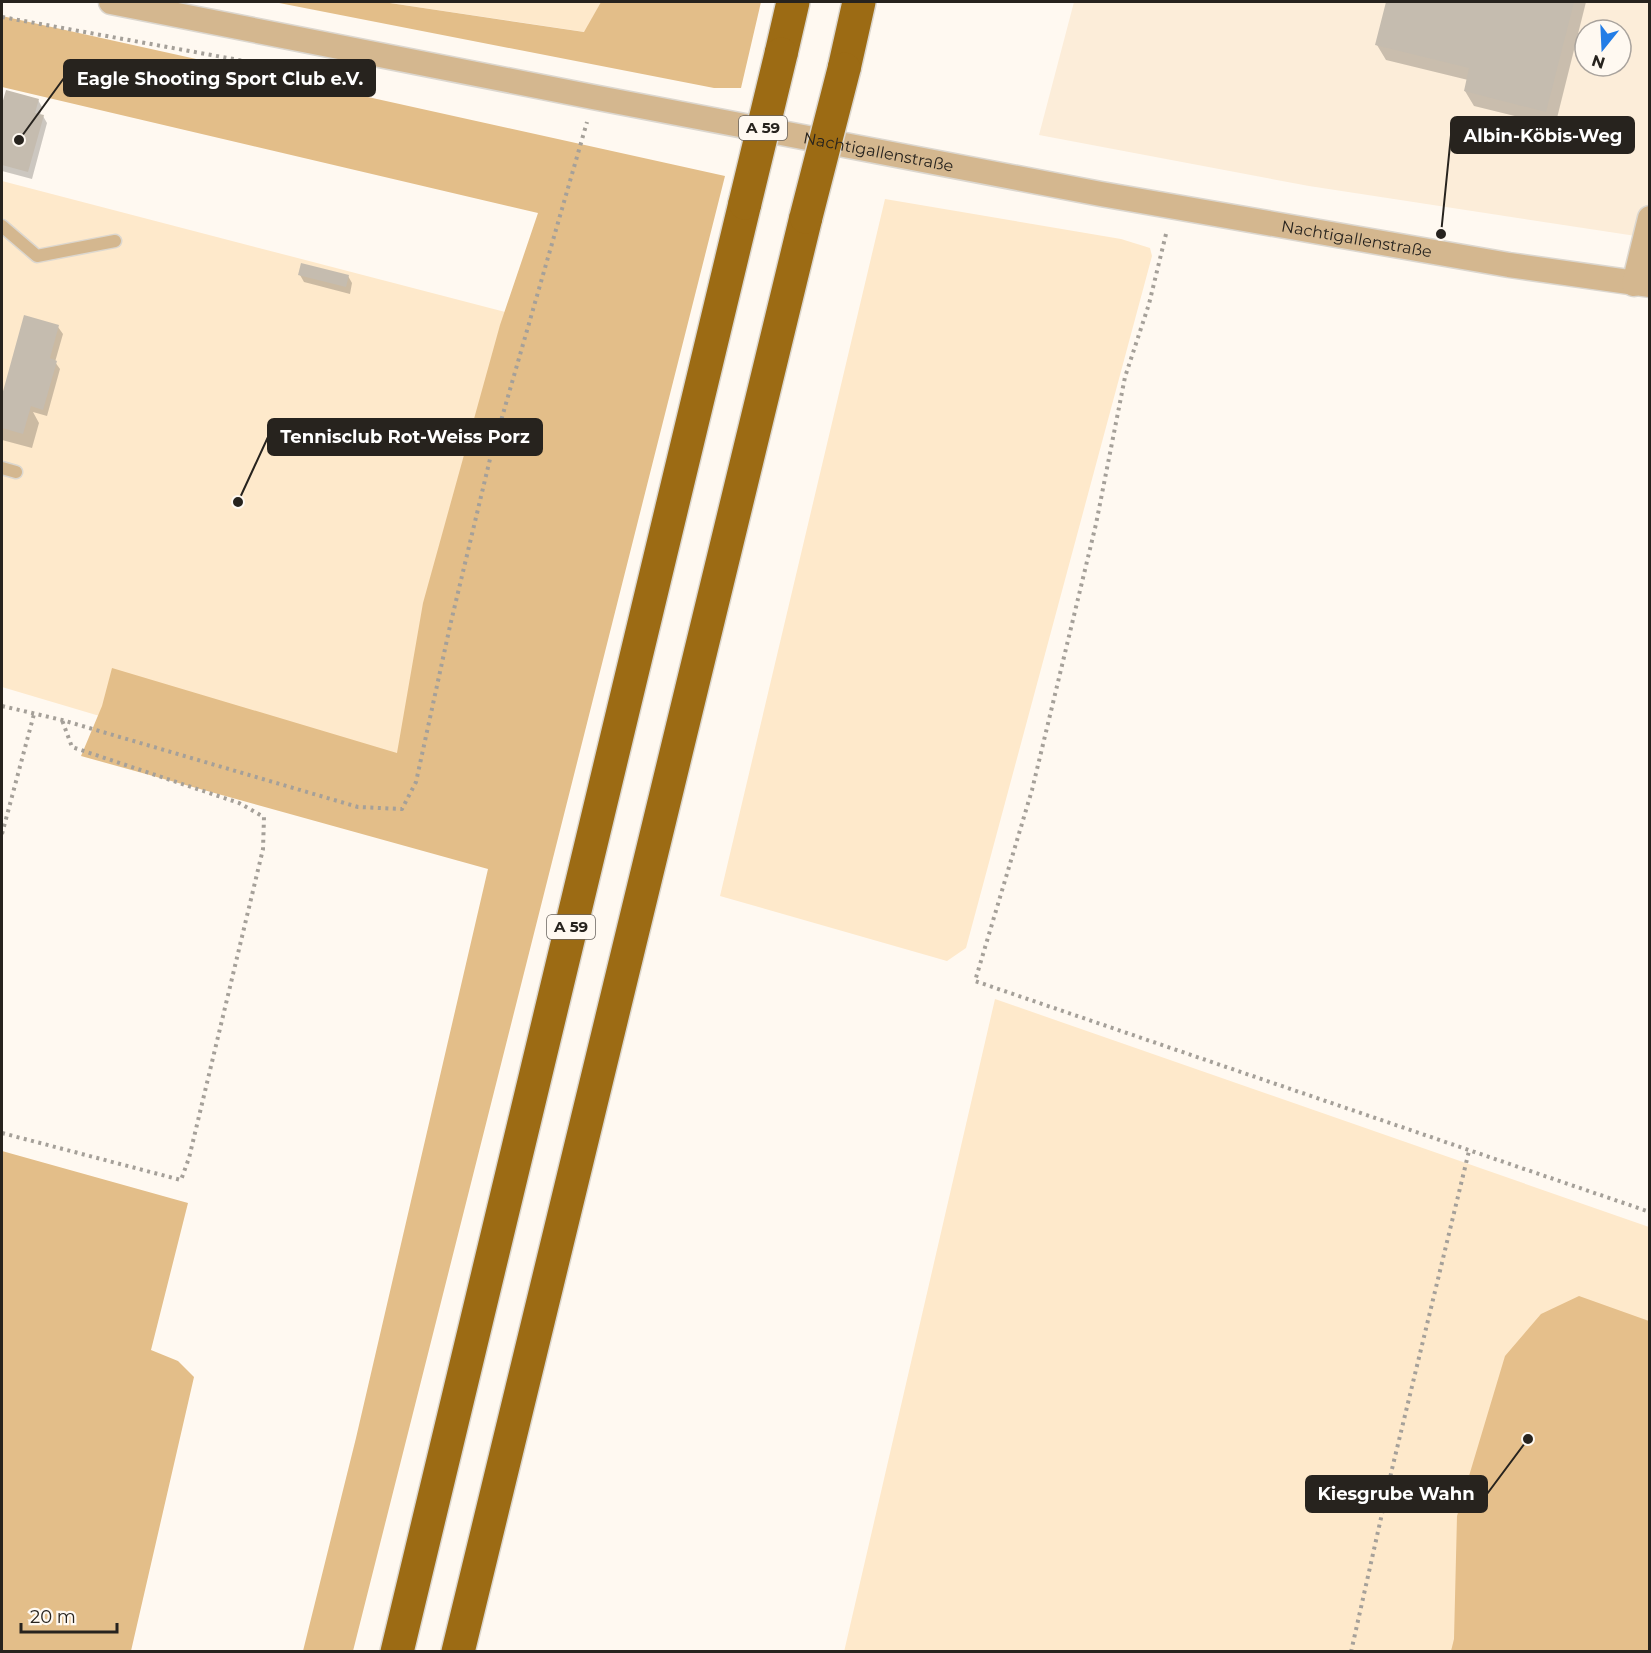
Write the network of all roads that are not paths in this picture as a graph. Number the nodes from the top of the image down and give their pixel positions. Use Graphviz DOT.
graph roads {
  1 [pos="111,2"];
  2 [pos="793,2"];
  3 [pos="860,2"];
  4 [pos="1650,218"];
  5 [pos="2,225"];
  6 [pos="115,241"];
  7 [pos="1642,284"];
  8 [pos="2,468"];
  9 [pos="16,472"];
  10 [pos="397,1652"];
  11 [pos="458,1652"];
  1 -- 7 [label="street, Nachtigallenstraße"];
  2 -- 10 [label="highway, A 59, bridge"];
  3 -- 11 [label="highway, bridge"];
  4 -- 7 [label="street"];
  5 -- 6 [label="lane"];
  8 -- 9 [label="lane"];
}
